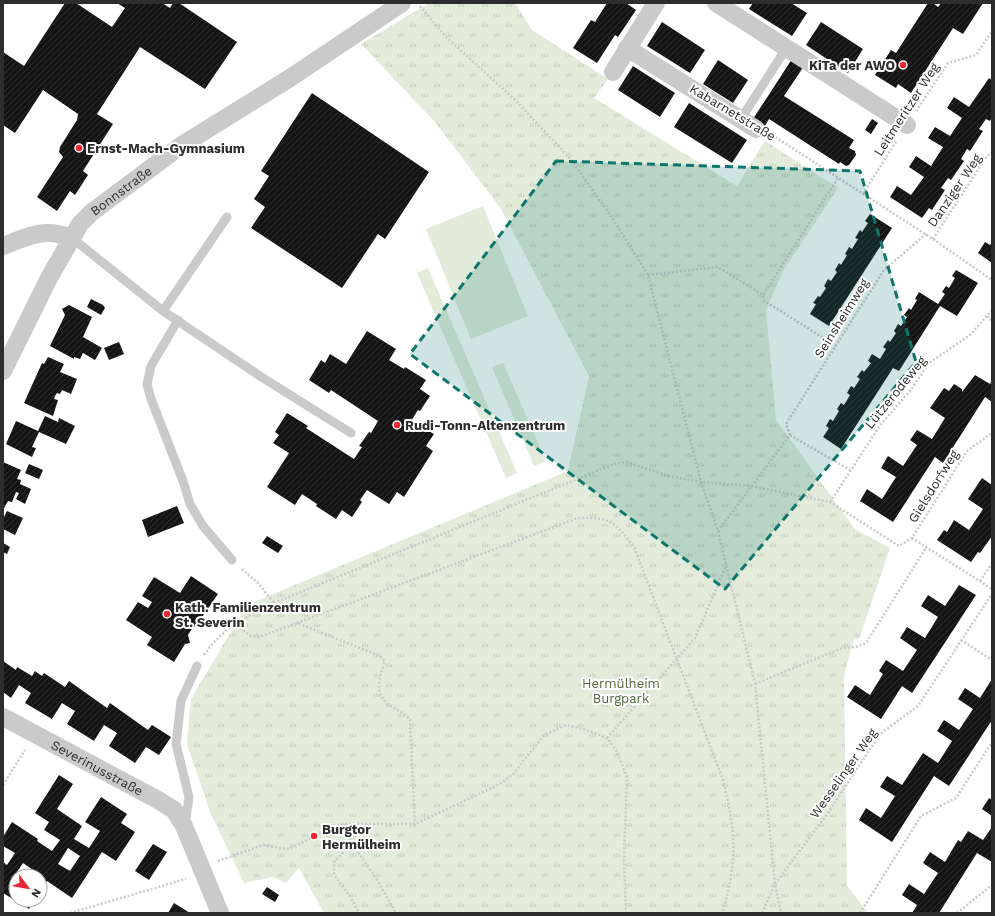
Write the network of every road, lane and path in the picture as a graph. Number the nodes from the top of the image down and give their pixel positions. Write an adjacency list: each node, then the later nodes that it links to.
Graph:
1 (417, 3): 20 (path)
2 (656, 3): 7 (street)
3 (716, 3): 6 (street)
4 (399, 4): 17 (street, Bonnstraße)
5 (992, 31): 10 (path, Leitmeritzer Weg)
6 (787, 47): 9 (lane); 10 (street)
7 (627, 48): 8 (street); 9 (street, Kabarnetstraße)
8 (613, 72)
9 (741, 119): 11 (street, Kabarnetstraße)
10 (907, 125): 14 (path, Leitmeritzer Weg)
11 (756, 129): 13 (path, Kabarnetstraße)
12 (992, 152): 18 (path, Danziger Weg)
13 (838, 178): 14 (path, Kabarnetstraße); 22 (path)
14 (863, 194): 16 (path, Kabarnetstraße)
15 (227, 217): 24 (lane)
16 (926, 234): 18 (path, Kabarnetstraße); 28 (path, Seinsheimweg)
17 (72, 238): 19 (street); 24 (lane); 29 (street, Bonnstraße)
18 (933, 239): 21 (path, Kabarnetstraße)
19 (3, 246)
20 (648, 275): 22 (path); 34 (path)
21 (992, 280)
22 (763, 295): 28 (path)
23 (992, 310): 25 (path, Lützerodeweg)
24 (163, 311): 26 (lane)
25 (988, 316): 27 (path); 33 (path, Lützerodeweg)
26 (178, 320): 30 (lane); 40 (lane)
27 (992, 321)
28 (836, 346): 32 (path, Seinsheimweg)
29 (3, 371)
30 (351, 432)
31 (992, 434): 38 (path, Gielsdorfweg)
32 (790, 435): 33 (path); 35 (path)
33 (850, 470): 36 (path, Lützerodeweg)
34 (701, 482): 35 (path); 37 (path); 46 (path)
35 (751, 486): 36 (path); 37 (path)
36 (830, 502): 38 (path)
37 (718, 531): 42 (path)
38 (912, 538): 39 (path)
39 (926, 548): 43 (path); 53 (path)
40 (232, 560): 46 (path)
41 (992, 563): 43 (path)
42 (727, 565): 50 (path); 53 (path)
43 (980, 581): 44 (path)
44 (992, 589)
45 (992, 594): 49 (path, Wesselinger Weg)
46 (274, 603): 48 (path)
47 (297, 623): 48 (path); 50 (path); 60 (path)
48 (233, 624): 52 (path)
49 (961, 640): 51 (path); 64 (path, Wesselinger Weg)
50 (678, 658): 56 (path); 71 (path)
51 (992, 660)
52 (197, 666): 61 (lane)
53 (754, 684): 64 (path)
54 (3, 717): 55 (street, Severinusstraße)
55 (35, 734): 58 (path); 61 (street, Severinusstraße)
56 (607, 738): 60 (path); 70 (path)
57 (992, 742): 74 (path)
58 (3, 785)
59 (344, 824): 60 (path); 62 (path); 63 (path)
60 (415, 824)
61 (184, 826): 63 (street, Severinusstraße)
62 (352, 844): 68 (path); 69 (path)
63 (201, 867): 66 (path); 67 (street, Severinusstraße)
64 (775, 884): 72 (path, Wesselinger Weg); 73 (path)
65 (992, 886): 75 (path)
66 (70, 913)
67 (220, 913)
68 (359, 913)
69 (396, 913)
70 (626, 913)
71 (722, 913)
72 (762, 913)
73 (781, 913)
74 (860, 913)
75 (957, 913)

